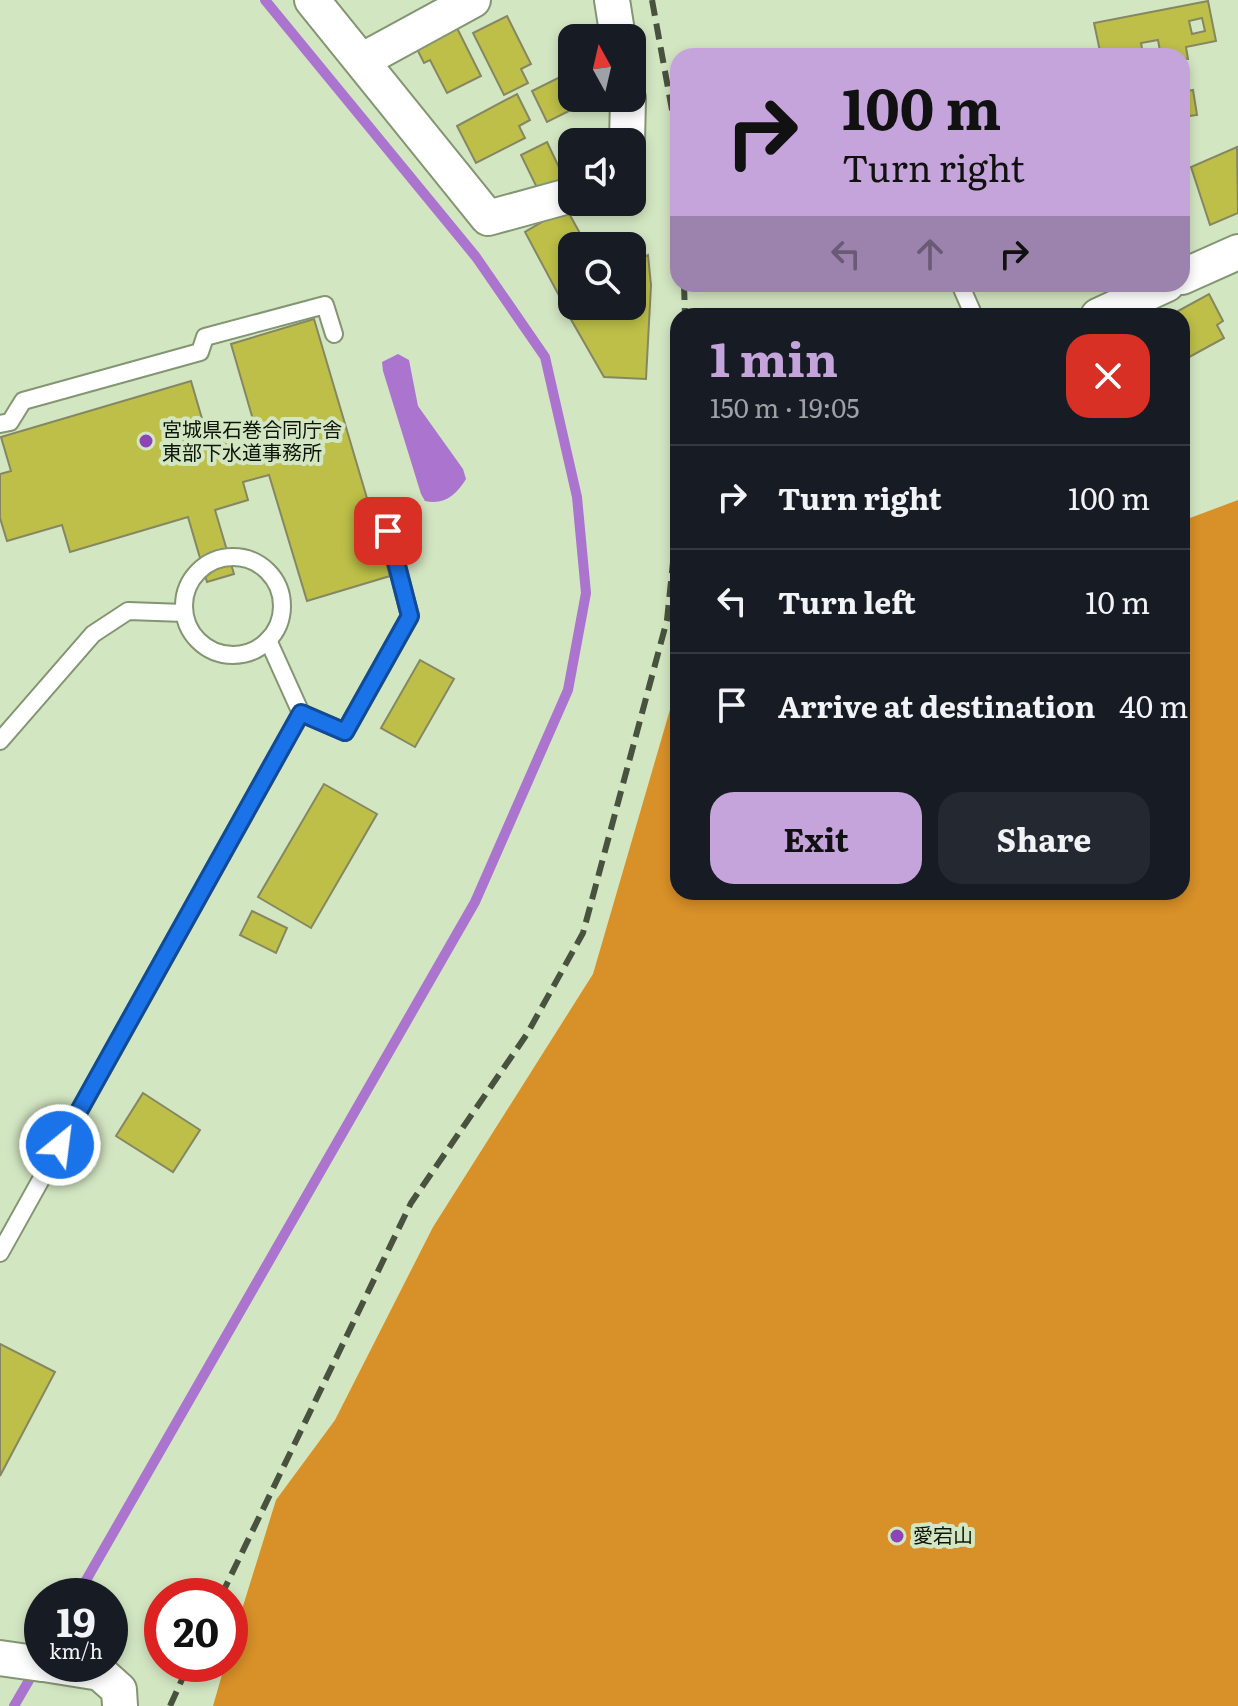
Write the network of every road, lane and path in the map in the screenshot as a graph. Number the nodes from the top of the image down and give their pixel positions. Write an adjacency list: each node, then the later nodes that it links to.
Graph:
1 (312, 0): 5 (street)
2 (473, 0): 5 (street)
3 (612, 0): 4 (street)
4 (616, 24)
5 (363, 60): 6 (street)
6 (558, 199)
7 (1238, 252): 8 (street)
8 (1190, 273)
9 (1150, 292): 10 (street)
10 (1115, 308)
11 (334, 334): 12 (lane)
12 (0, 424)
13 (388, 531): 16 (lane)
14 (184, 613): 15 (lane); 15 (lane); 17 (lane)
15 (268, 640): 16 (lane)
16 (301, 713): 18 (lane)
17 (0, 741)
18 (0, 1253)
19 (0, 1658): 20 (street)
20 (24, 1661)
21 (110, 1682): 22 (street)
22 (120, 1706)

